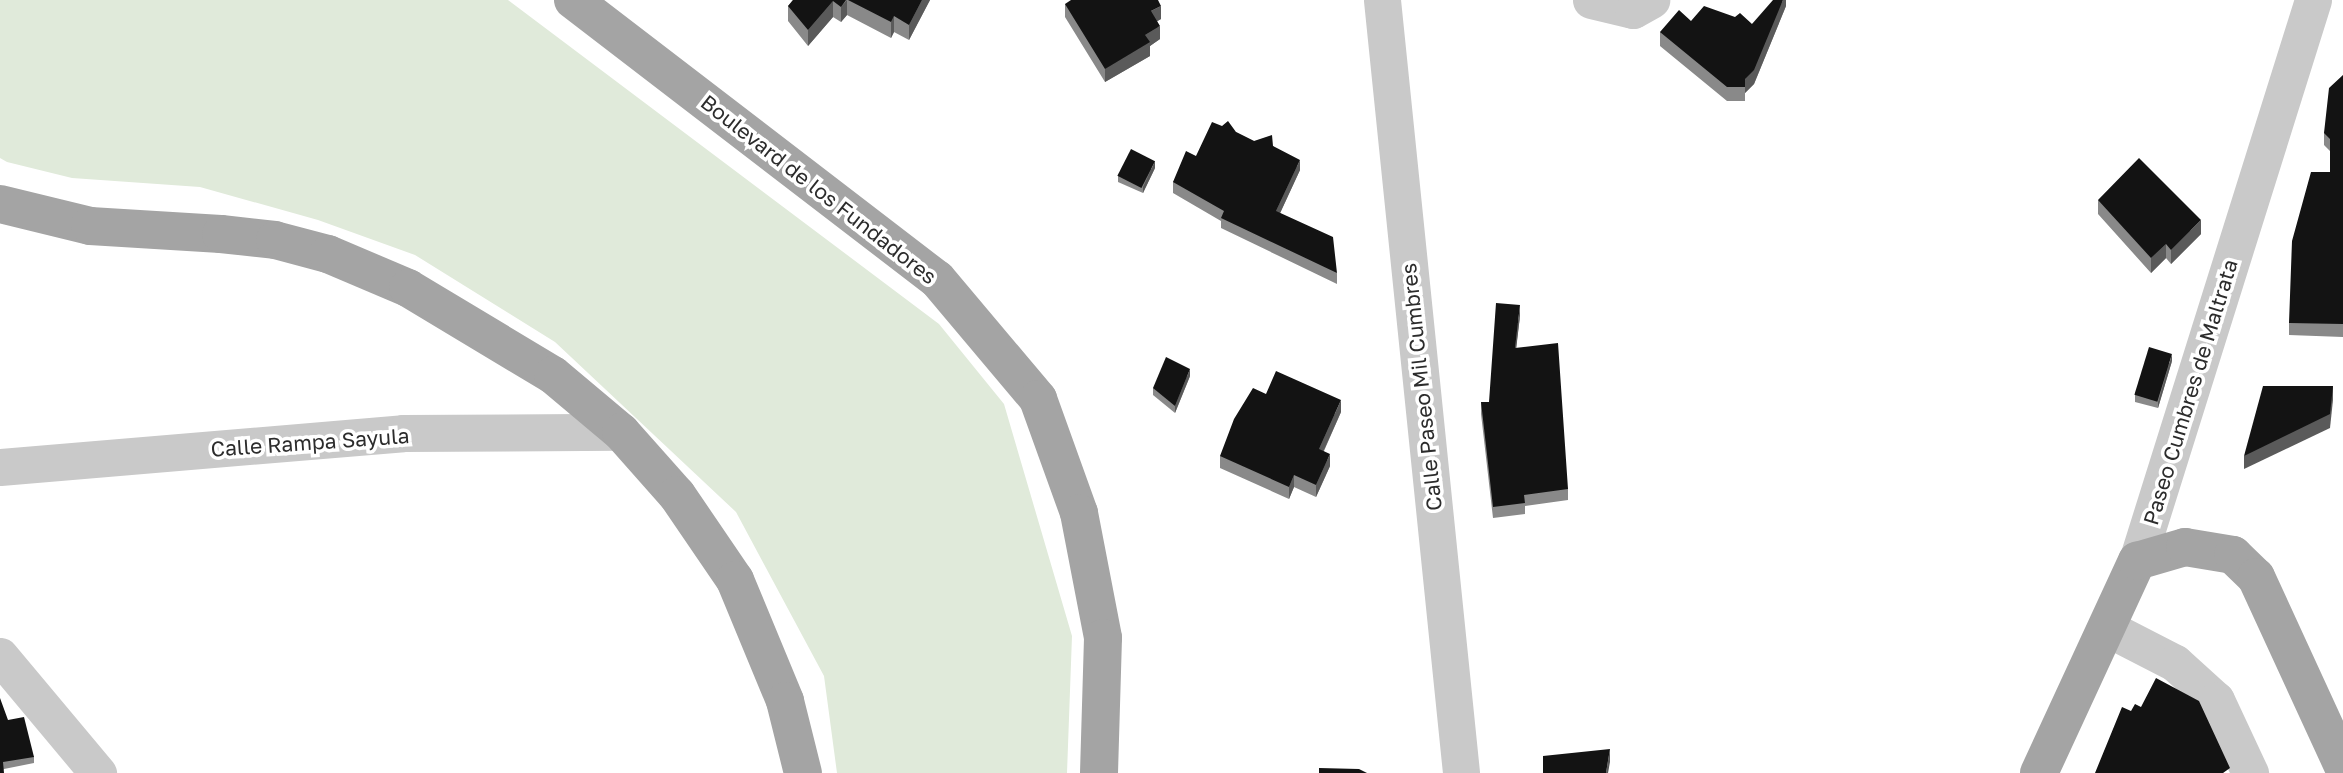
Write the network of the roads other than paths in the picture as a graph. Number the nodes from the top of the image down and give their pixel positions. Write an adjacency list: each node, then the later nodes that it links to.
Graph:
1 (573, 0): 15 (main road, Boulevard de los Fundadores)
2 (1382, 0): 16 (street, Calle Paseo Mil Cumbres)
3 (1591, 0): 4 (street)
4 (1651, 0)
5 (2313, 0): 9 (street, Paseo Cumbres de Maltrata)
6 (0, 204): 7 (main road)
7 (621, 432): 8 (street, Calle Rampa Sayula); 14 (main road)
8 (0, 467)
9 (2137, 561): 10 (main road, Paseo Cumbres de Maltrata); 12 (main road)
10 (2107, 628): 17 (main road, Paseo Cumbres de Maltrata); 18 (street)
11 (0, 656): 13 (street)
12 (2343, 766)
13 (98, 773)
14 (803, 773)
15 (1099, 773)
16 (1461, 773)
17 (2039, 773)
18 (2250, 773)

